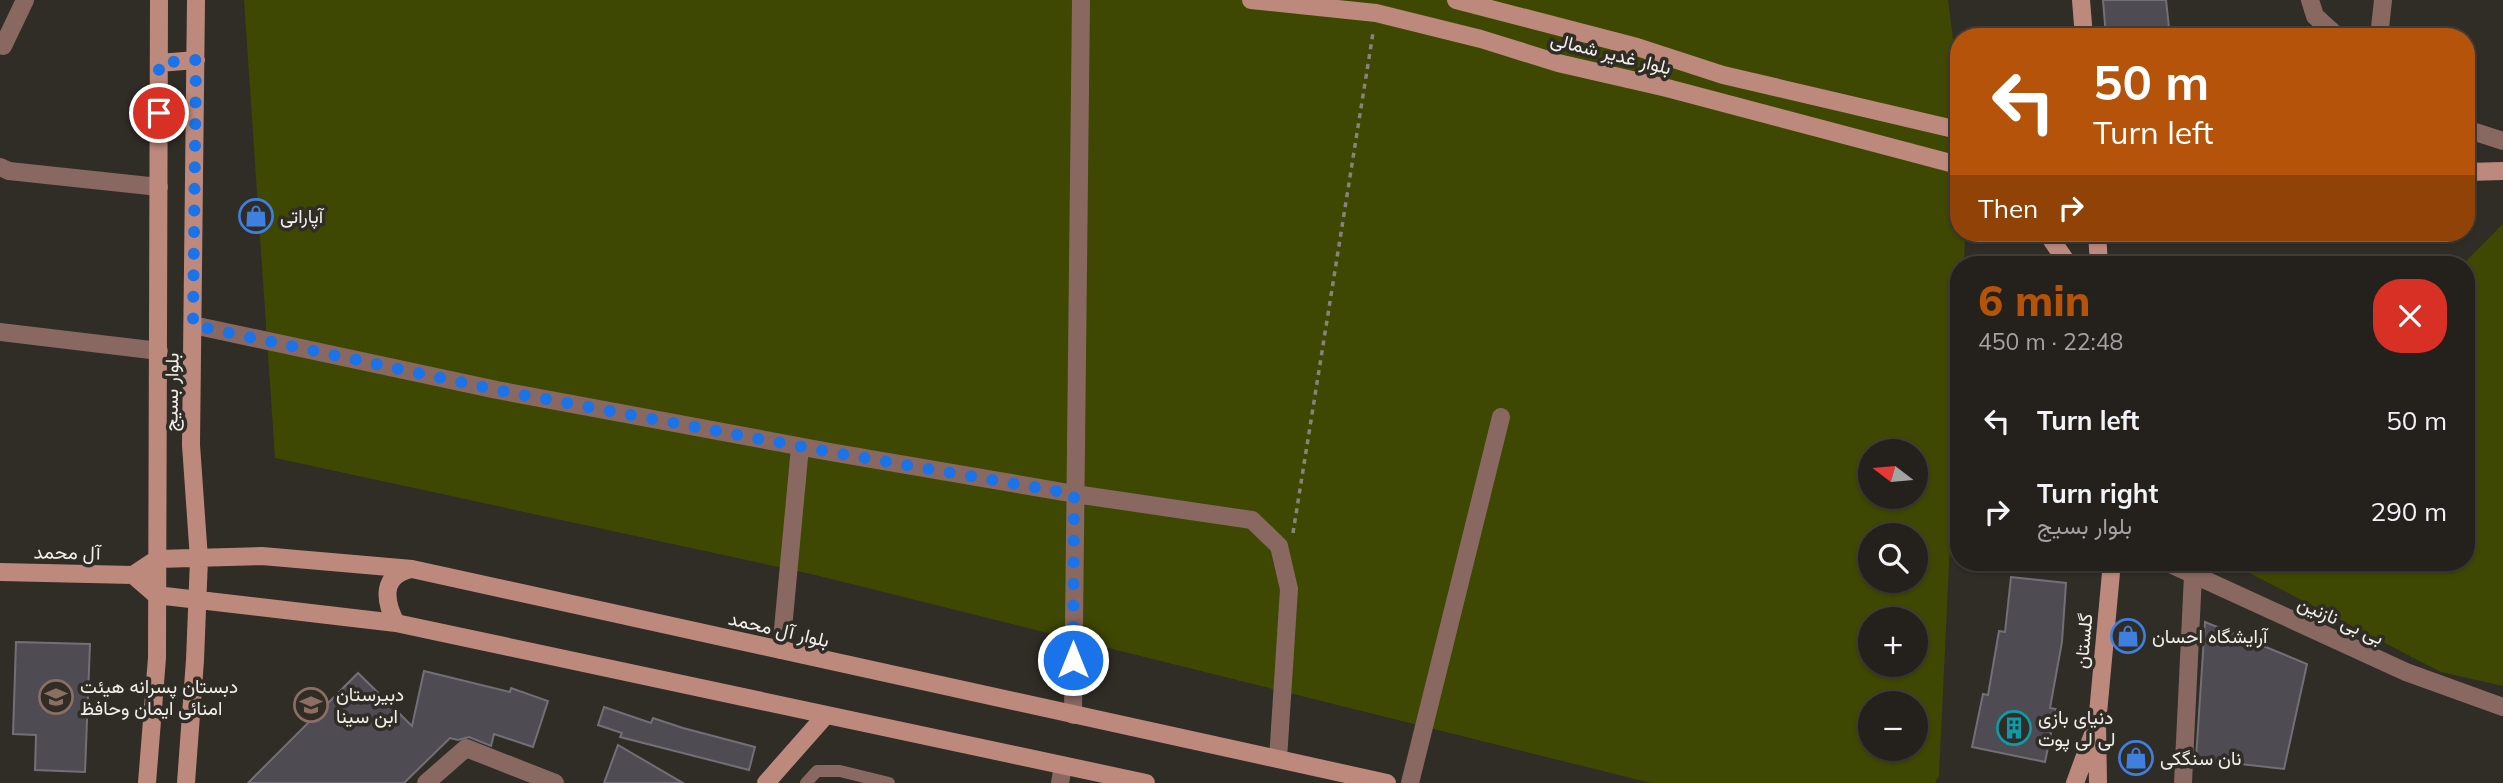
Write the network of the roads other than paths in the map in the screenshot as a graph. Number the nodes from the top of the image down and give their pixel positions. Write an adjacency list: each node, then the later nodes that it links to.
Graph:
1 (25, 0): 13 (street)
2 (159, 0): 15 (main road, بلوار بسیج)
3 (196, 0): 14 (main road, بلوار بسیج)
4 (1081, 0): 29 (street)
5 (1251, 0): 19 (main road, بلوار غدیر شمالی)
6 (1456, 0): 16 (main road, بلوار غدیر شمالی)
7 (2081, 0): 10 (main road)
8 (2310, 0): 11 (street)
9 (2383, 0): 12 (street)
10 (2083, 28)
11 (2328, 28)
12 (2380, 28)
13 (0, 45)
14 (196, 60): 15 (main road); 24 (main road, بلوار بسیج)
15 (159, 63): 23 (main road, بلوار بسیج)
16 (1950, 128)
17 (2475, 131): 18 (street)
18 (2503, 141)
19 (1950, 163)
20 (0, 167): 23 (street)
21 (2503, 171): 22 (main road)
22 (2475, 172)
23 (159, 187): 26 (main road, بلوار بسیج)
24 (193, 325): 28 (street); 31 (main road, بلوار بسیج)
25 (0, 332): 26 (street)
26 (159, 351): 30 (main road, بلوار بسیج)
27 (1501, 416): 58 (street)
28 (800, 447): 29 (street); 41 (street)
29 (1074, 494): 44 (street); 46 (street)
30 (157, 559): 31 (main road, بلوار آل محمد); 36 (main road); 38 (main road, بلوار بسیج)
31 (199, 559): 32 (main road, بلوار آل محمد); 39 (main road, بلوار بسیج)
32 (412, 569): 40 (main road); 41 (main road, بلوار آل محمد)
33 (2111, 571): 45 (main road, گلستان)
34 (2185, 571): 37 (street, بی بی نازنین)
35 (0, 572): 36 (main road, آل محمد)
36 (134, 575): 38 (main road)
37 (2193, 575): 42 (street, بی بی نازنین); 61 (street)
38 (156, 594): 39 (main road); 49 (main road, بلوار بسیج)
39 (198, 600): 40 (main road); 50 (main road, بلوار بسیج)
40 (396, 623): 43 (main road)
41 (781, 650): 44 (main road, بلوار آل محمد)
42 (2503, 707)
43 (826, 715): 47 (main road); 53 (main road)
44 (1073, 715): 46 (main road, بلوار آل محمد)
45 (2097, 724): 59 (main road, گلستان); 60 (main road, گلستان)
46 (1278, 759): 57 (main road, بلوار آل محمد)
47 (1061, 774): 56 (main road)
48 (839, 777): 54 (lane); 55 (lane)
49 (148, 783)
50 (186, 783)
51 (426, 783): 52 (street)
52 (555, 783)
53 (766, 783)
54 (806, 783)
55 (889, 783)
56 (1146, 783)
57 (1387, 783)
58 (1410, 783)
59 (2075, 783)
60 (2098, 783)
61 (2183, 783)

